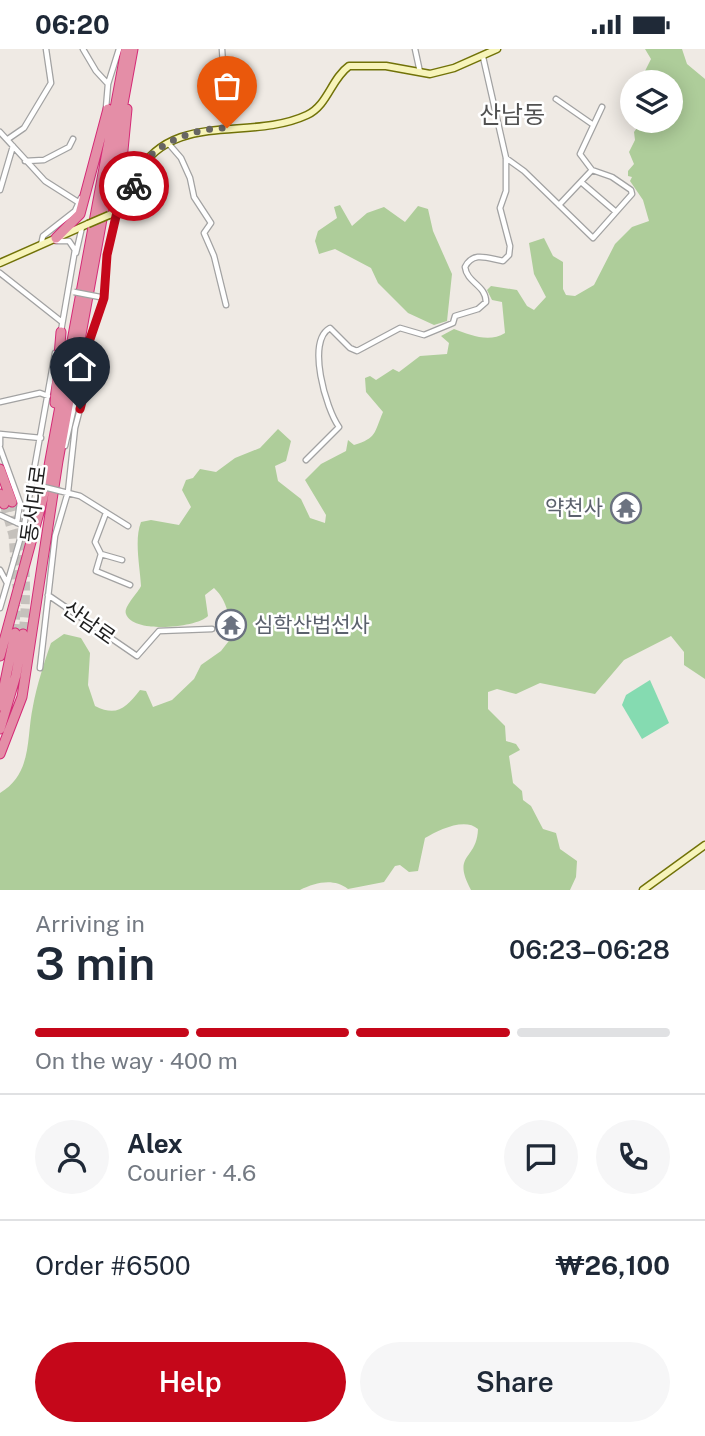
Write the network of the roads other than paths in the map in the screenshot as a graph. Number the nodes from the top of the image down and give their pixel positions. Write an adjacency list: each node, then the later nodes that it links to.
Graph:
1 (46, 49): 16 (street)
2 (83, 49): 10 (street)
3 (123, 49): 10 (street); 26 (highway); 51 (highway, 동서대로)
4 (135, 49): 24 (highway); 49 (highway, 동서대로)
5 (222, 49): 14 (street)
6 (415, 49): 9 (street)
7 (496, 49): 8 (street)
8 (483, 57): 9 (street); 20 (street)
9 (421, 73): 14 (street)
10 (108, 84): 28 (street)
11 (556, 99): 13 (street)
12 (602, 107): 13 (street)
13 (592, 124): 22 (street)
14 (227, 128): 18 (street)
15 (0, 132): 16 (street)
16 (8, 139): 19 (street)
17 (73, 139): 21 (street)
18 (168, 143): 23 (street); 39 (street)
19 (13, 146): 21 (street); 27 (street)
20 (506, 158): 29 (street); 47 (street)
21 (25, 161): 28 (street)
22 (592, 170): 25 (street); 30 (street)
23 (135, 177): 24 (street); 31 (street)
24 (119, 180): 31 (highway)
25 (581, 181): 29 (street); 30 (street)
26 (88, 189): 32 (highway); 33 (highway)
27 (0, 190)
28 (78, 202): 33 (street)
29 (559, 205): 30 (street)
30 (616, 212)
31 (113, 213): 32 (street, bridge); 38 (street, 산남로)
32 (85, 225): 33 (street); 34 (street)
33 (48, 242): 34 (street); 35 (street)
34 (75, 260): 37 (street)
35 (0, 262)
36 (0, 272): 40 (street)
37 (71, 291): 38 (street, bridge); 40 (street)
38 (102, 297): 41 (street, 산남로)
39 (226, 305)
40 (62, 327): 42 (street); 51 (highway)
41 (88, 345): 49 (street); 52 (street, 산남로)
42 (48, 396): 43 (street); 45 (street)
43 (0, 402)
44 (0, 434): 45 (street); 46 (street)
45 (41, 438): 50 (street)
46 (0, 446): 56 (street)
47 (306, 460)
48 (0, 469): 53 (highway)
49 (56, 477): 72 (highway, 동서대로)
50 (31, 484): 51 (street); 57 (street)
51 (43, 484): 52 (street, bridge); 68 (highway, 동서대로)
52 (68, 492): 54 (street); 65 (street, 산남로)
53 (5, 500)
54 (106, 513): 58 (street); 59 (street)
55 (0, 515): 56 (street)
56 (17, 523): 57 (street)
57 (24, 526): 62 (street)
58 (128, 526)
59 (101, 554): 60 (street); 63 (street)
60 (122, 560)
61 (0, 570): 62 (street)
62 (7, 583): 64 (street)
63 (130, 585)
64 (2, 591): 66 (street)
65 (48, 596): 67 (street, 산남로); 69 (street)
66 (0, 608)
67 (212, 629)
68 (0, 656)
69 (40, 668)
70 (0, 706): 71 (highway)
71 (0, 729)
72 (0, 754)
73 (705, 845): 74 (street)
74 (643, 890)

